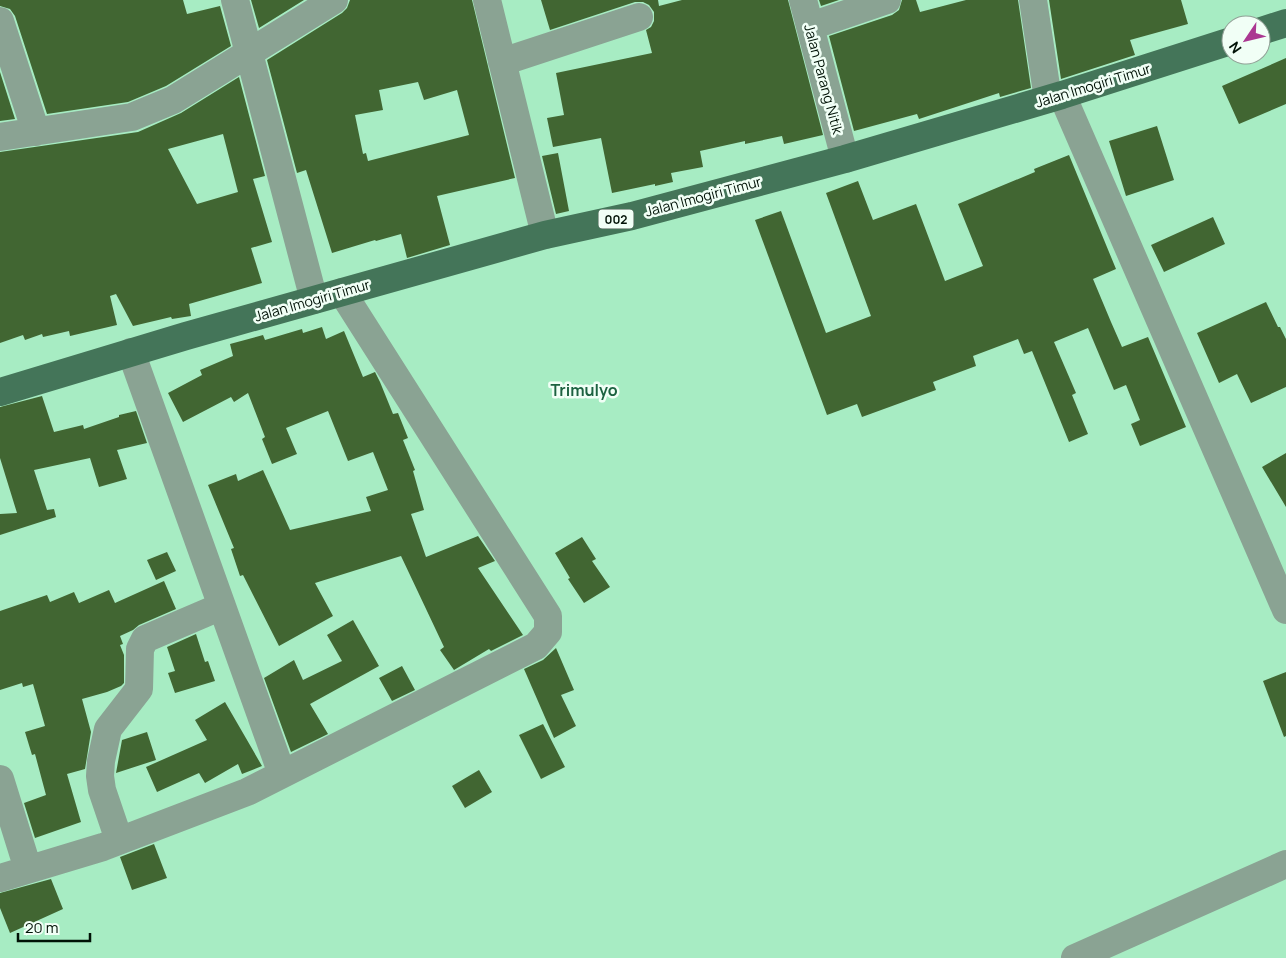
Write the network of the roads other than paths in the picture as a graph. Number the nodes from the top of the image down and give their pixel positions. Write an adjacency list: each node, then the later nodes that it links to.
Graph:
1 (235, 0): 13 (street)
2 (334, 0): 13 (street)
3 (487, 0): 14 (street)
4 (803, 0): 10 (street, Jalan Parang Nitik)
5 (887, 0): 10 (street)
6 (1033, 0): 15 (street)
7 (639, 17): 14 (street)
8 (0, 21): 16 (street)
9 (1286, 23): 11 (main road)
10 (811, 26): 18 (street, Jalan Parang Nitik)
11 (1271, 28)
12 (1221, 44): 15 (main road, Jalan Imogiri Timur / 002)
13 (249, 53): 16 (street); 21 (street)
14 (502, 62): 19 (street)
15 (1055, 97): 18 (main road, Jalan Imogiri Timur / 002); 25 (street)
16 (36, 132): 17 (street)
17 (0, 137)
18 (845, 159): 19 (main road, Jalan Imogiri Timur / 002)
19 (545, 235): 20 (main road, Jalan Imogiri Timur / 002)
20 (342, 292): 21 (main road, Jalan Imogiri Timur / 002); 26 (street)
21 (314, 300): 22 (main road, Jalan Imogiri Timur / 002)
22 (132, 352): 23 (main road, Jalan Imogiri Timur / 002); 24 (street)
23 (0, 392)
24 (222, 606): 26 (street); 28 (street)
25 (1286, 610)
26 (282, 774): 28 (street)
27 (0, 779): 30 (street)
28 (119, 840): 30 (street)
29 (1286, 864): 32 (street)
30 (28, 869): 31 (street)
31 (0, 878)
32 (1075, 958)

